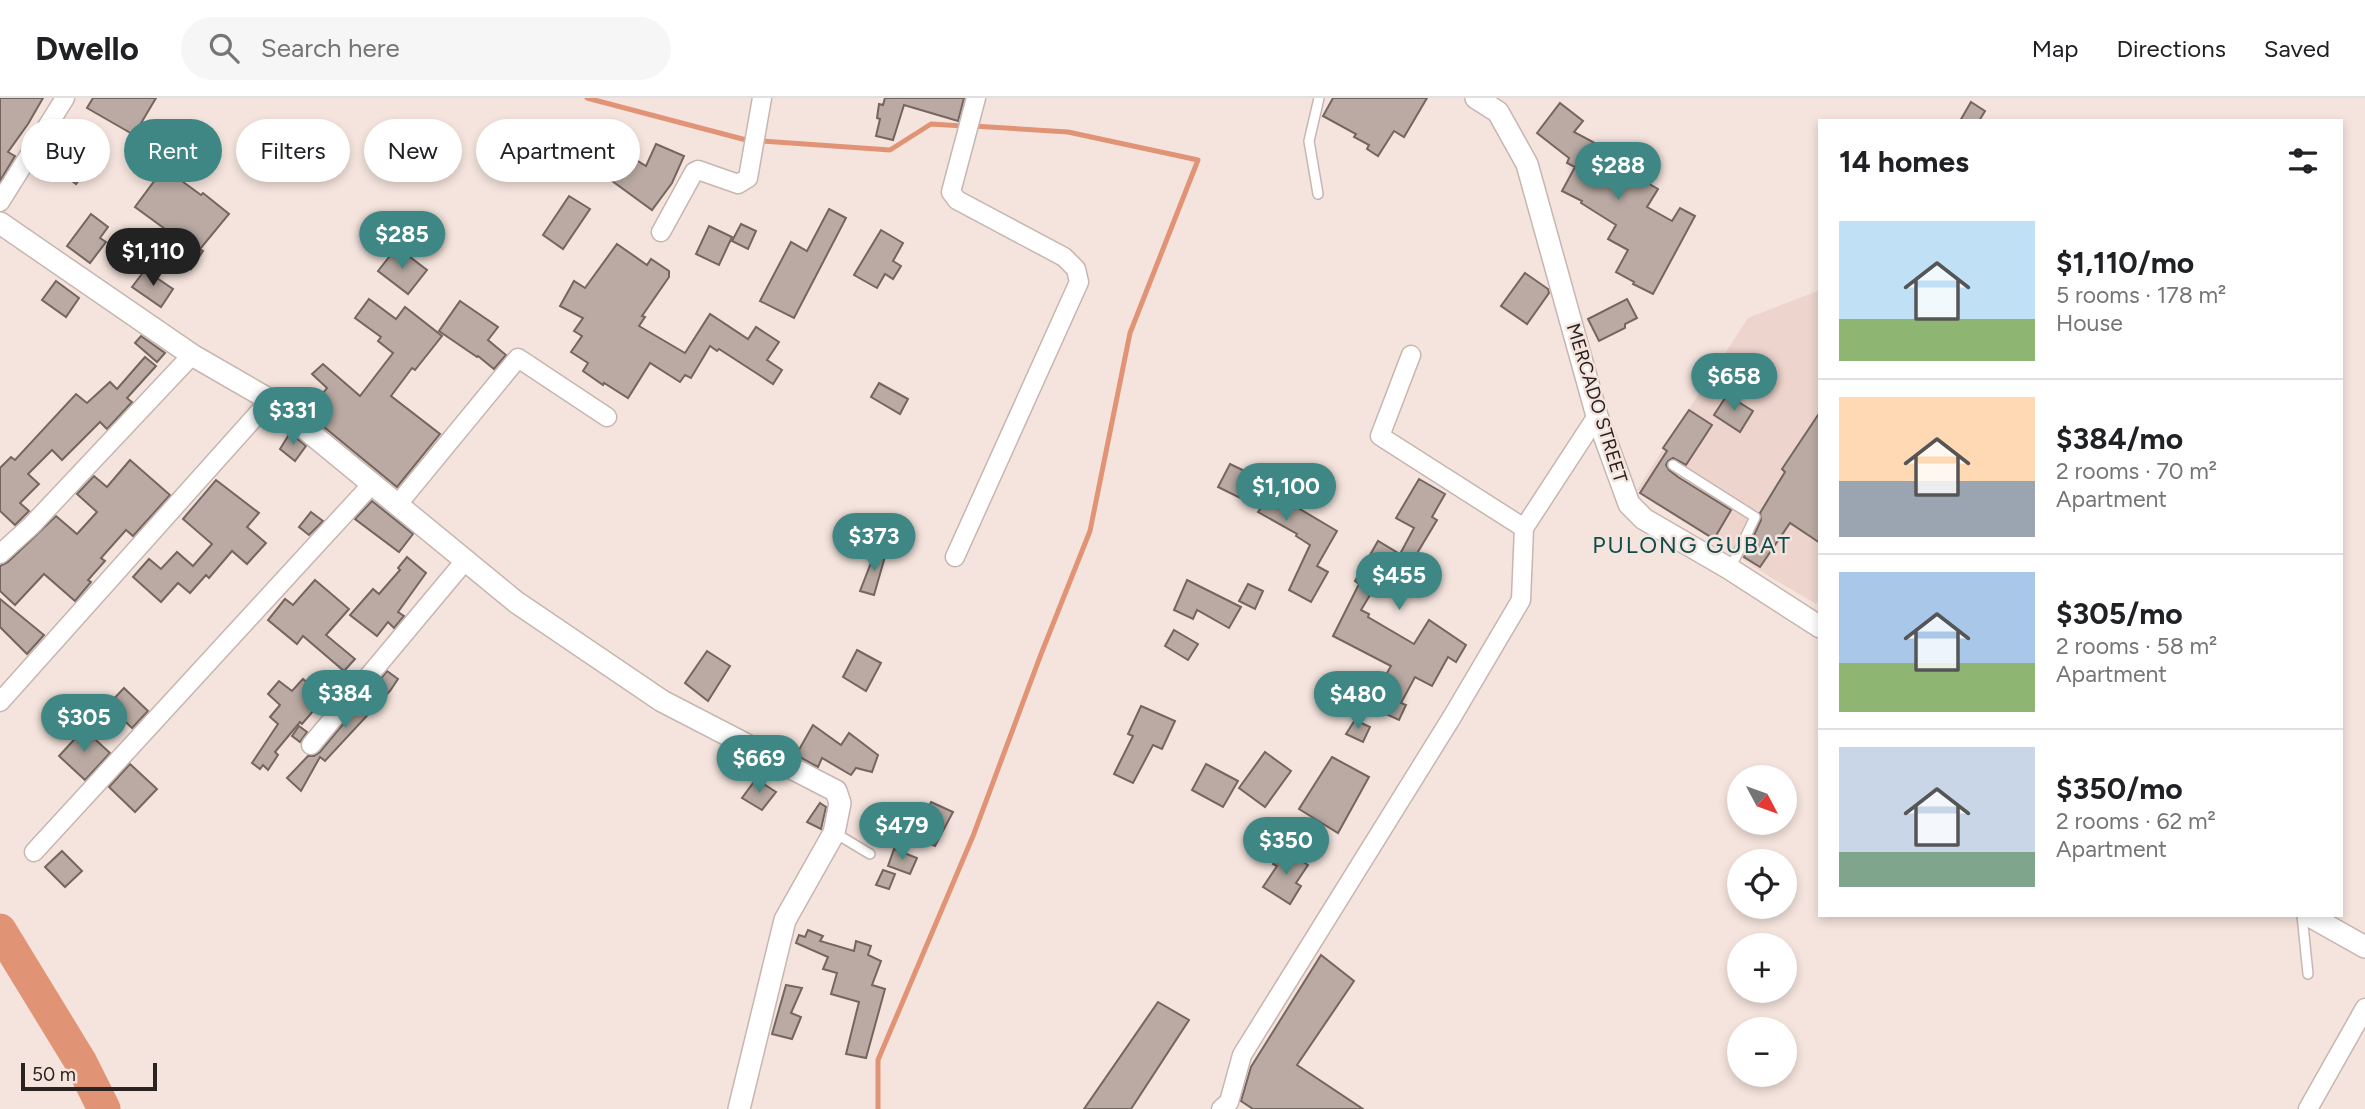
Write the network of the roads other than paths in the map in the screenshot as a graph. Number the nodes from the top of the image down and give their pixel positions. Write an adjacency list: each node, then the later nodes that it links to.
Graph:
1 (65, 98): 7 (street)
2 (762, 98): 9 (street)
3 (976, 98): 20 (street)
4 (1319, 98): 6 (lane)
5 (1476, 98): 13 (street, MERCADO STREET)
6 (1318, 194)
7 (0, 202)
8 (0, 223): 10 (street)
9 (661, 232)
10 (192, 355): 12 (street); 19 (street)
11 (1411, 355): 18 (street)
12 (270, 400): 16 (street); 24 (street)
13 (1597, 416): 18 (street); 22 (street, MERCADO STREET)
14 (607, 417): 17 (street)
15 (1673, 465): 22 (lane)
16 (372, 484): 17 (street); 27 (street)
17 (398, 505): 21 (street)
18 (1524, 528): 34 (street)
19 (0, 554)
20 (955, 557)
21 (464, 562): 25 (street); 26 (street)
22 (1730, 569): 23 (street, MERCADO STREET)
23 (1818, 626)
24 (0, 702)
25 (311, 745)
26 (834, 833): 28 (lane); 35 (street)
27 (34, 852)
28 (870, 854)
29 (2302, 917): 32 (lane)
30 (2312, 917): 31 (street)
31 (2365, 947)
32 (2308, 974)
33 (2365, 1008): 36 (street)
34 (1228, 1107)
35 (739, 1109)
36 (2308, 1109)

